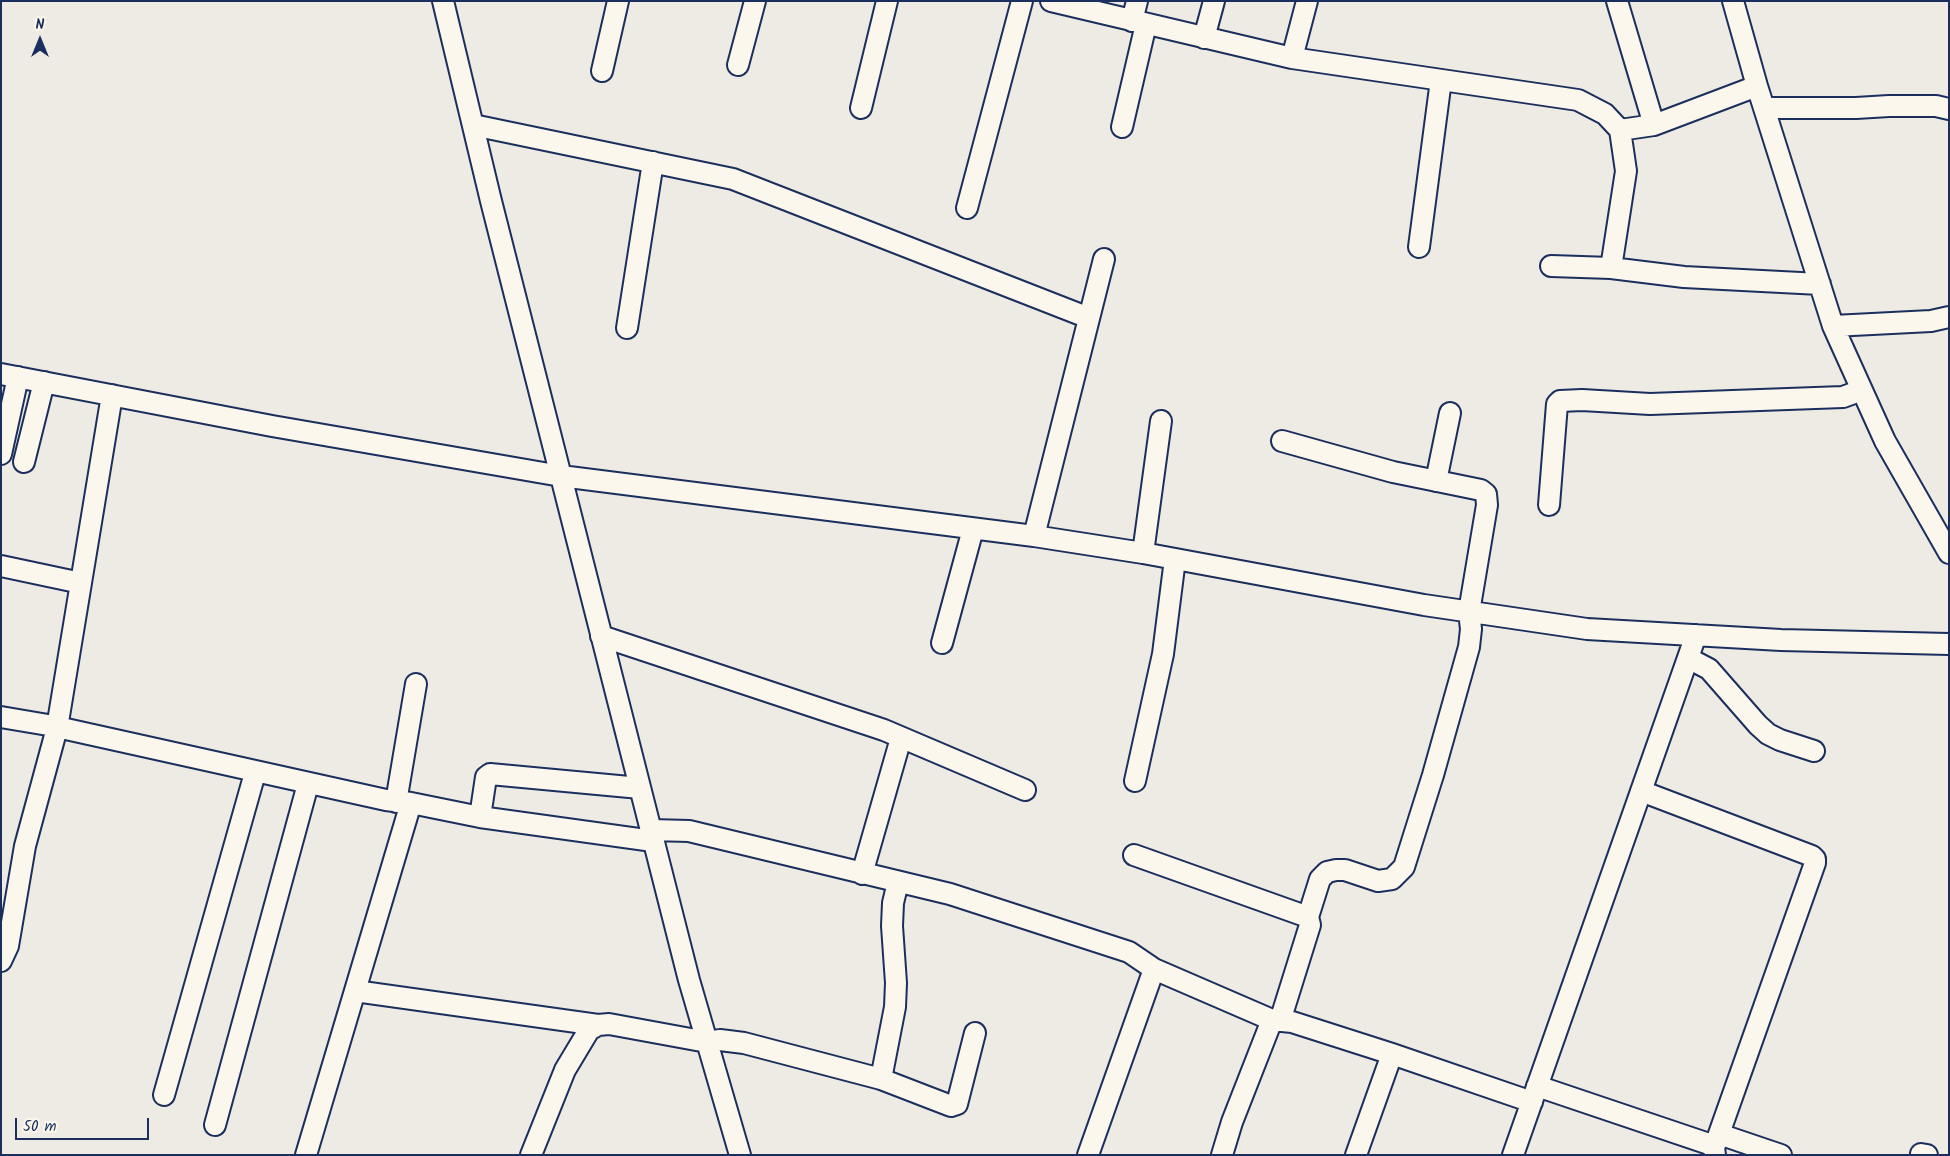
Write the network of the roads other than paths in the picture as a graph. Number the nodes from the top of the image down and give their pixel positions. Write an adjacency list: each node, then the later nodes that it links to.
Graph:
1 (443, 1): 22 (street)
2 (618, 1): 16 (street)
3 (755, 1): 15 (street)
4 (887, 1): 19 (street)
5 (1022, 1): 27 (street)
6 (1137, 1): 12 (street)
7 (1214, 1): 13 (street)
8 (1307, 1): 14 (street)
9 (1617, 1): 23 (street)
10 (1733, 1): 18 (street)
11 (1061, 2): 12 (street)
12 (1139, 22): 13 (street); 24 (street)
13 (1204, 38): 14 (street)
14 (1292, 58): 17 (street)
15 (738, 65)
16 (602, 71)
17 (1441, 80): 25 (street); 28 (street)
18 (1757, 86): 20 (street); 23 (street)
19 (861, 108)
20 (1764, 108): 21 (street); 32 (street)
21 (1949, 109)
22 (473, 125): 26 (street); 46 (street)
23 (1654, 125): 25 (street)
24 (1122, 127)
25 (1620, 130): 31 (street)
26 (653, 162): 34 (street); 36 (street)
27 (967, 208)
28 (1419, 247)
29 (1104, 259): 34 (street)
30 (1551, 266): 31 (street)
31 (1611, 268): 32 (street)
32 (1820, 284): 35 (street)
33 (1949, 317): 35 (street)
34 (1089, 318): 50 (street)
35 (1833, 326): 39 (street)
36 (627, 328)
37 (10, 376): 38 (street); 44 (street)
38 (44, 382): 40 (street); 45 (street)
39 (1862, 390): 48 (street); 52 (street)
40 (112, 395): 46 (street); 55 (street)
41 (1450, 413): 47 (street)
42 (1161, 421): 51 (street)
43 (1282, 441): 47 (street)
44 (1, 454)
45 (24, 462)
46 (561, 476): 49 (street); 58 (street)
47 (1436, 481): 56 (street)
48 (1549, 505)
49 (974, 529): 50 (street); 59 (street)
50 (1034, 536): 51 (street)
51 (1143, 553): 53 (street)
52 (1949, 554)
53 (1175, 559): 56 (street); 68 (street)
54 (1, 566): 55 (street)
55 (81, 582): 64 (street)
56 (1469, 612): 57 (street); 79 (street)
57 (1696, 635): 60 (street); 61 (street)
58 (601, 636): 65 (street); 70 (street)
59 (942, 643)
60 (1949, 644)
61 (1688, 658): 66 (street); 72 (street)
62 (416, 684): 73 (street)
63 (1, 717): 64 (street)
64 (57, 728): 67 (street); 80 (street)
65 (901, 738): 71 (street); 77 (street)
66 (1814, 751)
67 (255, 773): 69 (street); 91 (street)
68 (1135, 781)
69 (308, 784): 73 (street); 92 (street)
70 (640, 788): 74 (street); 75 (street)
71 (1026, 790)
72 (1642, 791): 90 (street); 93 (street)
73 (404, 802): 74 (street); 83 (street)
74 (480, 817): 75 (street)
75 (652, 835): 77 (street); 87 (street)
76 (1134, 855): 79 (street)
77 (862, 874): 78 (street)
78 (898, 882): 82 (street); 89 (street)
79 (1308, 917): 84 (street)
80 (5, 931): 81 (street)
81 (1, 961)
82 (1154, 969): 84 (street); 97 (street)
83 (355, 991): 85 (street); 94 (street)
84 (1276, 1021): 88 (street); 98 (street)
85 (598, 1025): 87 (street); 95 (street)
86 (975, 1033): 89 (street)
87 (707, 1042): 89 (street); 96 (street)
88 (1392, 1054): 90 (street); 99 (street)
89 (881, 1078)
90 (1535, 1094): 93 (street); 100 (street)
91 (164, 1095)
92 (215, 1126)
93 (1716, 1146): 101 (street)
94 (306, 1155)
95 (530, 1155)
96 (740, 1155)
97 (1088, 1155)
98 (1222, 1155)
99 (1356, 1155)
100 (1513, 1155)
101 (1781, 1155)

